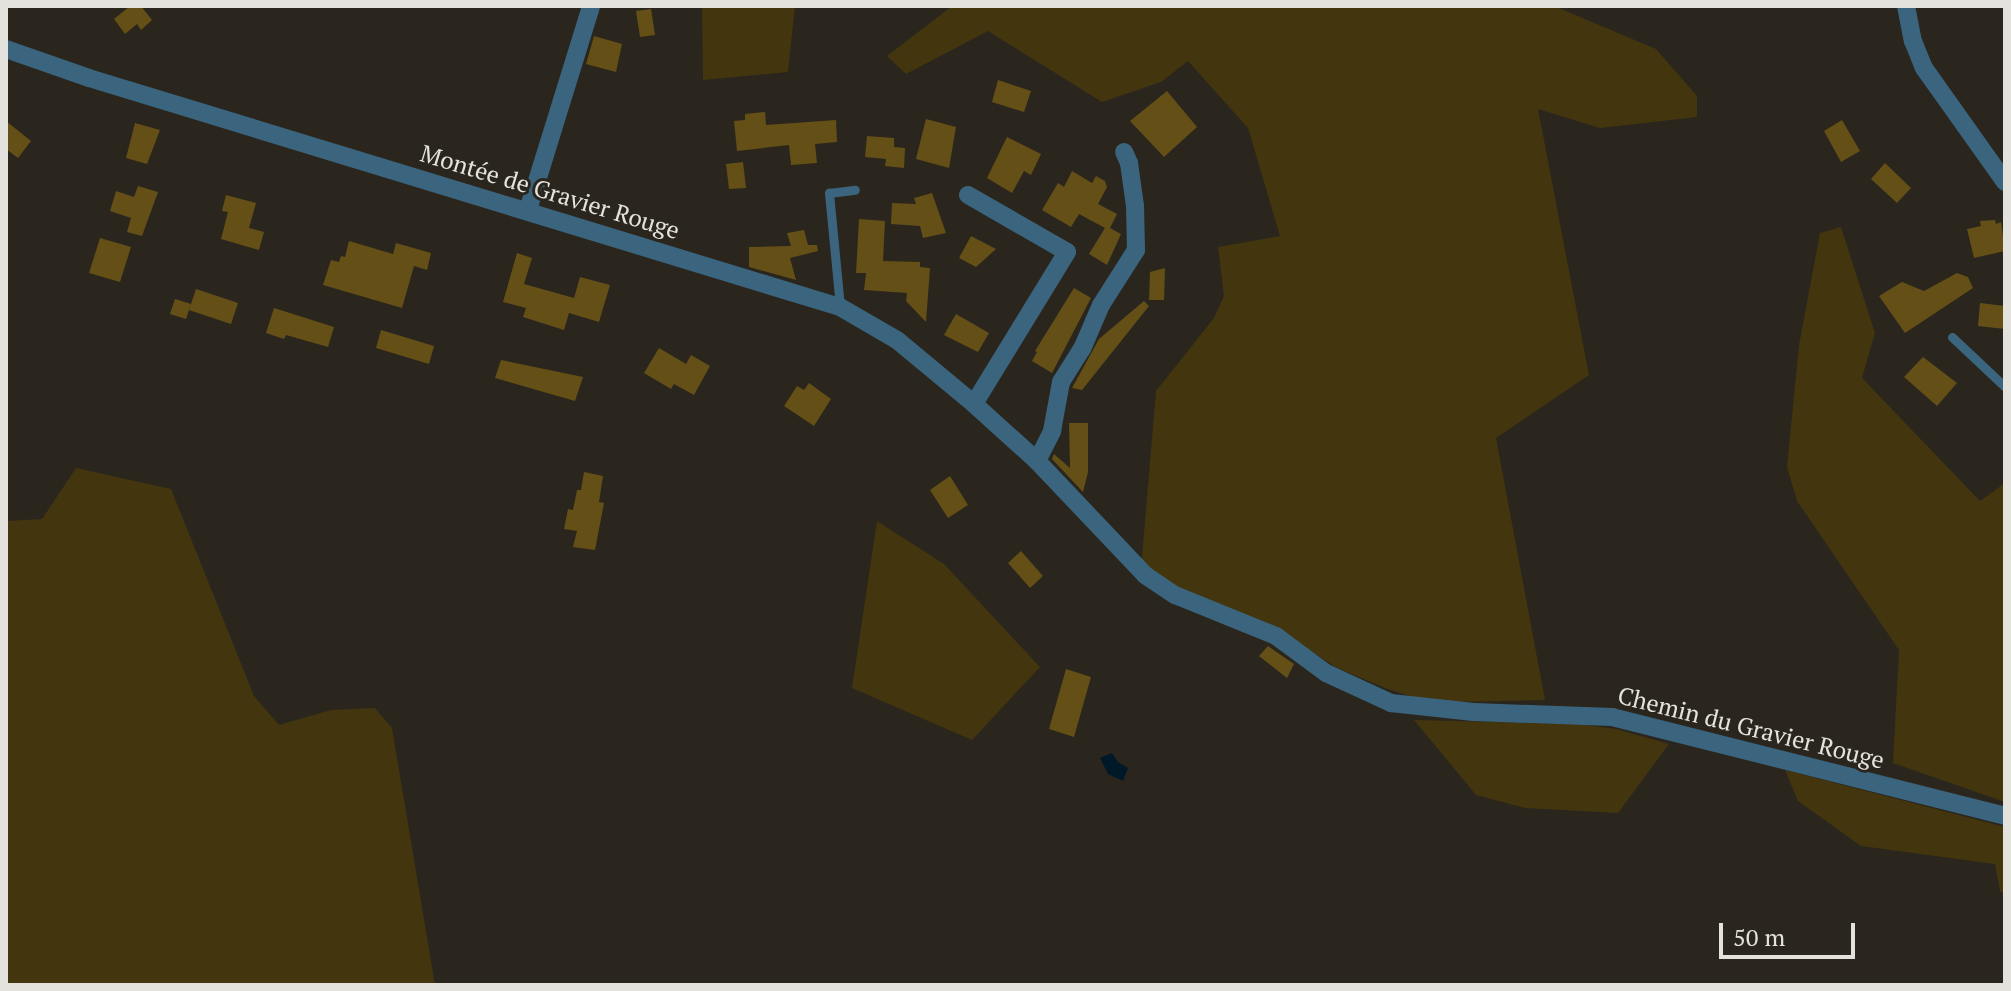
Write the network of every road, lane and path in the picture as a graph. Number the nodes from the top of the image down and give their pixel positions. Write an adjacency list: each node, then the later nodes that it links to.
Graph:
1 (591, 6): 8 (street)
2 (1906, 6): 5 (street)
3 (6, 49): 8 (street, Montée de Gravier Rouge)
4 (1124, 152): 13 (street)
5 (2005, 182)
6 (855, 190): 9 (lane)
7 (968, 195): 12 (street)
8 (528, 210): 9 (street, Montée de Gravier Rouge)
9 (840, 307): 12 (street, Montée de Gravier Rouge)
10 (1952, 337): 11 (lane)
11 (2005, 387)
12 (974, 404): 13 (street, Montée de Gravier Rouge)
13 (1037, 461): 14 (street, Chemin du Gravier Rouge)
14 (2005, 816)

